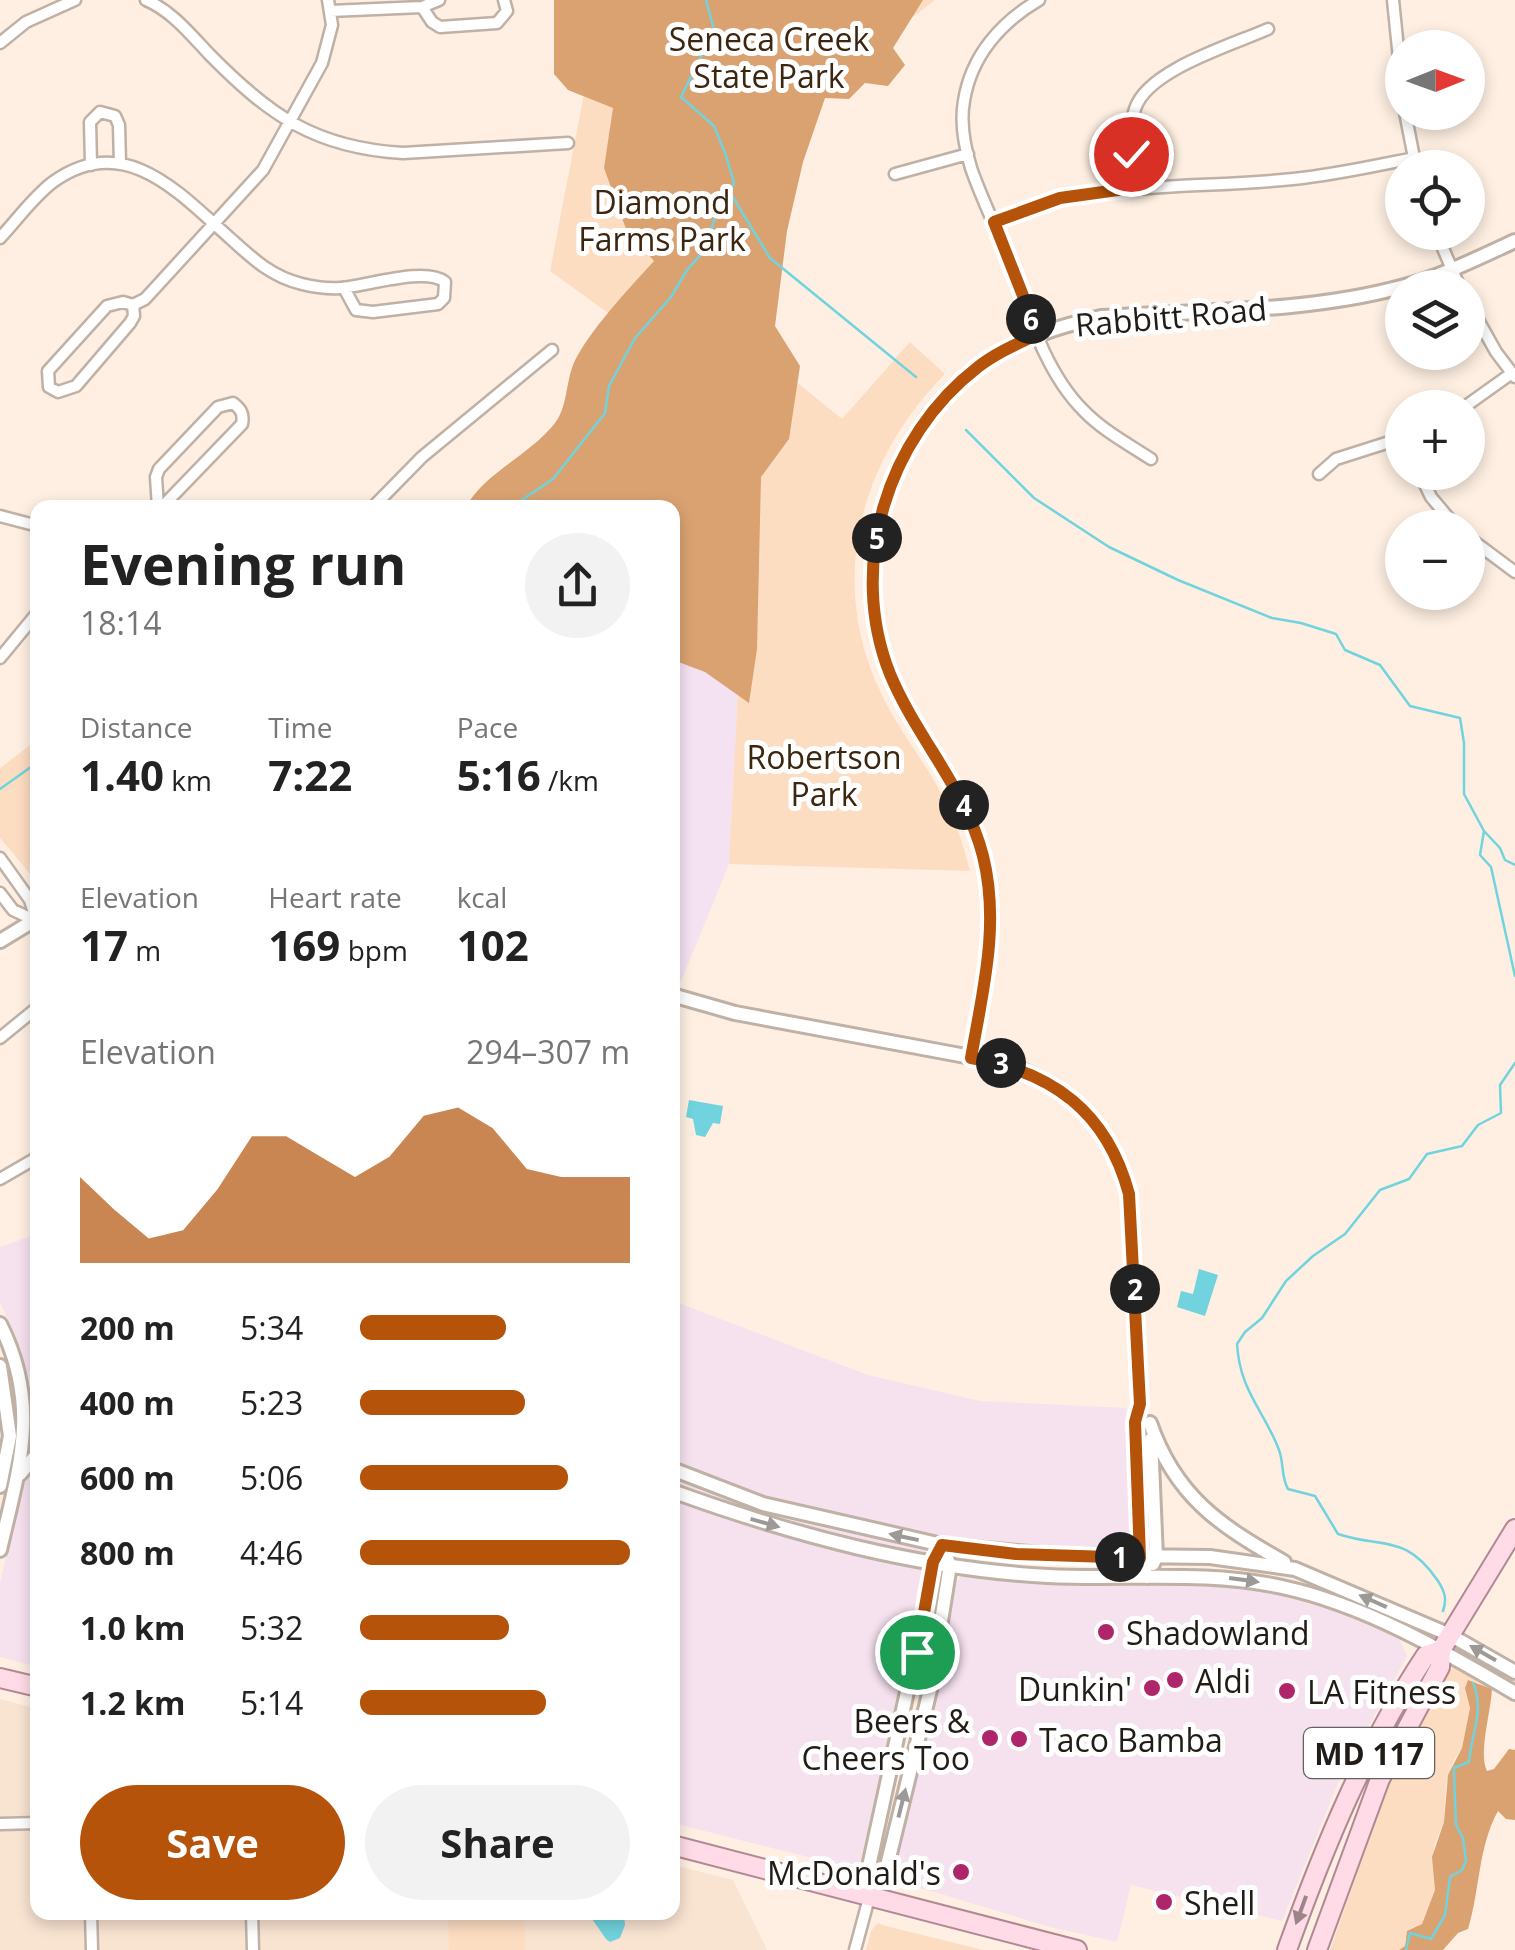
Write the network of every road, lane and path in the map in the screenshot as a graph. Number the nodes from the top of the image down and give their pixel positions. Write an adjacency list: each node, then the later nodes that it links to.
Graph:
1 (146, 0): 12 (street)
2 (439, 0): 8 (street)
3 (504, 0): 8 (street)
4 (1038, 0): 14 (street)
5 (1393, 0): 10 (street)
6 (70, 1): 11 (street)
7 (329, 6): 8 (street); 12 (street)
8 (422, 7)
9 (1268, 29): 19 (street)
10 (1396, 30)
11 (0, 43)
12 (290, 123): 13 (street); 21 (street)
13 (568, 143)
14 (968, 154): 18 (street); 20 (street)
15 (92, 164): 16 (street); 16 (street); 22 (street)
16 (120, 164): 21 (street)
17 (1385, 167): 19 (street)
18 (895, 174)
19 (1132, 188): 20 (street)
20 (994, 222): 30 (street)
21 (215, 225): 26 (street); 28 (street)
22 (0, 238)
23 (1515, 240): 25 (street, Rabbitt Road)
24 (1444, 250): 25 (street)
25 (1452, 270)
26 (344, 288): 26 (street)
27 (1385, 291): 30 (street, Rabbitt Road)
28 (132, 306): 28 (street)
29 (1485, 329): 32 (street)
30 (1038, 334): 35 (street); 57 (street, Rabbitt Road)
31 (552, 350): 40 (street)
32 (1514, 375): 33 (street)
33 (1485, 394)
34 (1385, 444): 36 (street)
35 (1151, 459)
36 (1319, 474)
37 (1427, 490): 41 (street)
38 (158, 500): 39 (street)
39 (167, 500)
40 (380, 500)
41 (1441, 510)
42 (0, 516): 43 (street)
43 (30, 524)
44 (1485, 550): 45 (street)
45 (1515, 572)
46 (30, 623): 47 (street)
47 (0, 658)
48 (0, 858): 50 (street)
49 (0, 893): 51 (street)
50 (30, 900)
51 (30, 919)
52 (30, 925): 53 (street)
53 (0, 942)
54 (680, 997): 57 (street)
55 (30, 1014): 56 (street)
56 (0, 1038)
57 (971, 1058): 62 (street)
58 (30, 1162): 59 (street)
59 (0, 1179)
60 (0, 1324): 63 (street)
61 (0, 1366): 64 (street)
62 (1140, 1404): 65 (street); 78 (street)
63 (30, 1406): 64 (street)
64 (8, 1407): 67 (street)
65 (1150, 1422): 77 (street); 81 (street)
66 (30, 1425): 67 (street)
67 (9, 1426): 72 (street)
68 (30, 1429): 71 (street)
69 (30, 1462): 71 (street)
70 (680, 1473): 75 (street, one-way to 70)
71 (18, 1476): 76 (street)
72 (0, 1486)
73 (680, 1495): 79 (street, one-way to 79)
74 (1515, 1529): 83 (main road, MD 117)
75 (942, 1545): 78 (street); 79 (street); 80 (street)
76 (0, 1550)
77 (1156, 1557): 78 (street); 81 (street); 82 (street)
78 (1140, 1558): 82 (street)
79 (933, 1562): 80 (street); 93 (street)
80 (950, 1565): 82 (street); 93 (street, one-way to 80)
81 (1295, 1569): 83 (street, one-way to 81)
82 (1146, 1576): 83 (street, one-way to 83)
83 (1446, 1643): 84 (street, one-way to 83); 87 (street); 88 (main road, MD 117); 92 (main road, MD 117)
84 (1515, 1672)
85 (0, 1678): 86 (main road)
86 (30, 1685)
87 (1515, 1693)
88 (1348, 1794): 92 (main road); 100 (main road, MD 117, one-way to 100)
89 (30, 1823): 90 (street)
90 (0, 1824)
91 (680, 1847): 93 (main road)
92 (1341, 1877): 101 (main road, MD 117)
93 (870, 1894): 98 (street); 99 (main road)
94 (92, 1920): 96 (street)
95 (252, 1920): 97 (street)
96 (92, 1950)
97 (253, 1950)
98 (855, 1950)
99 (1077, 1950)
100 (1287, 1950)
101 (1319, 1950)

